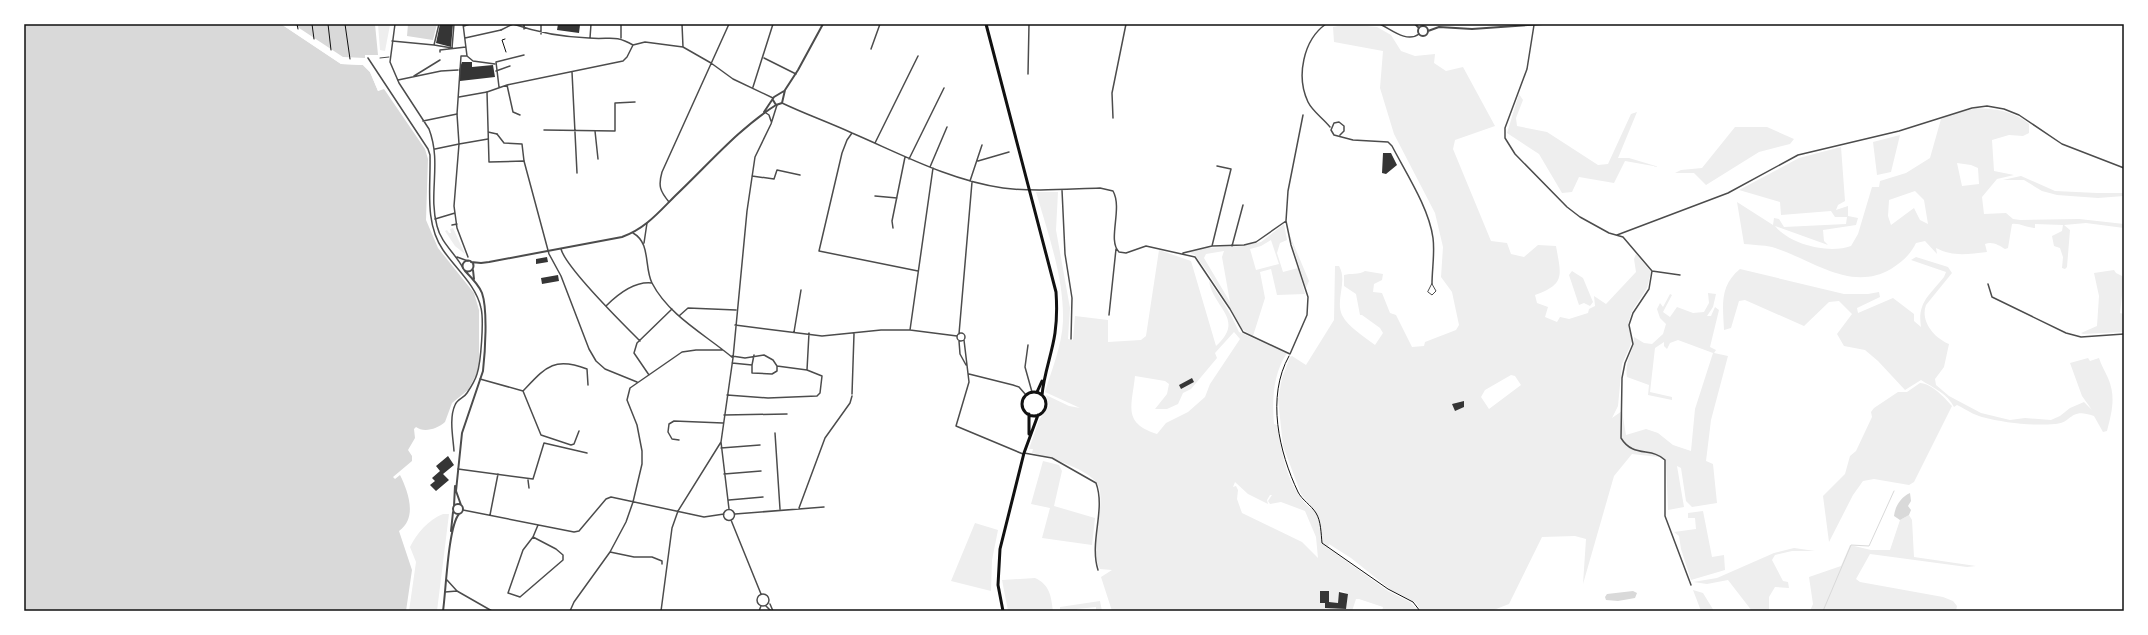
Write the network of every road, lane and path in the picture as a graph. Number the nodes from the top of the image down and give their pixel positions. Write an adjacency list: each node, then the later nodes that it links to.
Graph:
1 (297, 24): 29 (path)
2 (312, 24): 37 (path)
3 (328, 24): 46 (path)
4 (345, 24): 56 (path)
5 (395, 24): 39 (street)
6 (439, 24): 40 (street)
7 (454, 24): 44 (street)
8 (470, 24): 25 (street)
9 (524, 24): 30 (street)
10 (541, 24): 32 (street)
11 (590, 24): 35 (street)
12 (621, 24): 36 (street)
13 (682, 24): 43 (street)
14 (729, 24): 58 (street)
15 (773, 24): 53 (street)
16 (823, 24): 64 (street)
17 (880, 24): 45 (street)
18 (986, 24): 182 (main road)
19 (1029, 24): 65 (street)
20 (1126, 24): 84 (street)
21 (1326, 24): 86 (street)
22 (1380, 24): 33 (street)
23 (1415, 24): 28 (street)
24 (1543, 24): 27 (street)
25 (464, 25): 34 (street)
26 (509, 25): 30 (street); 34 (street)
27 (1534, 25): 31 (street); 131 (street)
28 (1419, 28): 31 (street); 33 (street)
29 (298, 29)
30 (524, 29): 32 (street)
31 (1428, 31): 33 (street)
32 (541, 34): 35 (street)
33 (1419, 34)
34 (465, 38): 42 (street)
35 (590, 38): 36 (street)
36 (621, 38): 41 (street)
37 (314, 39)
38 (505, 39): 48 (path)
39 (392, 41): 40 (street); 52 (street)
40 (434, 44): 44 (street)
41 (633, 45): 43 (street); 63 (street)
42 (466, 47): 44 (street); 50 (street)
43 (683, 47): 58 (street)
44 (452, 48): 47 (street)
45 (871, 49)
46 (331, 50)
47 (440, 52)
48 (506, 52)
49 (524, 55): 59 (street)
50 (467, 56): 59 (street); 61 (street)
51 (918, 56): 101 (street)
52 (390, 57): 55 (lane); 67 (street)
53 (763, 57): 64 (street); 70 (street)
54 (368, 58): 204 (street)
55 (380, 58)
56 (350, 59)
57 (440, 60): 66 (street)
58 (711, 63): 70 (street); 121 (street)
59 (495, 64): 62 (street)
60 (510, 66): 62 (street)
61 (458, 70): 66 (street); 75 (street)
62 (496, 71): 69 (street)
63 (572, 72): 68 (street); 92 (street)
64 (796, 74): 72 (street)
65 (1028, 74)
66 (412, 77): 67 (street)
67 (398, 80): 85 (street)
68 (507, 85): 69 (street); 82 (street)
69 (499, 87): 73 (street)
70 (752, 88): 76 (street)
71 (944, 88): 107 (street)
72 (785, 90): 74 (street); 77 (street)
73 (487, 92): 75 (street); 95 (street)
74 (776, 96): 76 (street); 77 (street)
75 (458, 97): 81 (street)
76 (773, 99): 79 (street); 80 (street)
77 (782, 101): 79 (street); 96 (street)
78 (635, 102): 93 (street)
79 (776, 105): 80 (street); 87 (street)
80 (764, 113): 87 (street); 121 (street)
81 (457, 114): 85 (street); 100 (street)
82 (520, 115)
83 (1303, 115): 125 (street)
84 (1113, 118)
85 (423, 121): 103 (street)
86 (1327, 123): 88 (street); 90 (street)
87 (771, 124): 116 (street)
88 (1332, 124): 90 (street); 94 (street)
89 (947, 127): 110 (street)
90 (1331, 128): 97 (street)
91 (544, 130): 92 (street)
92 (574, 131): 93 (street); 114 (street)
93 (595, 131): 106 (street)
94 (1344, 131): 97 (street); 98 (street)
95 (488, 132): 99 (street); 108 (street)
96 (852, 133): 101 (street); 146 (street)
97 (1340, 135): 98 (street)
98 (1347, 138): 151 (street)
99 (488, 139): 100 (street); 108 (street)
100 (459, 144): 103 (street); 123 (street)
101 (875, 144): 105 (street)
102 (982, 145): 109 (street)
103 (435, 149): 124 (street)
104 (1009, 152): 109 (street)
105 (905, 157): 107 (street); 120 (street)
106 (598, 159)
107 (909, 159): 110 (street)
108 (524, 160): 137 (street)
109 (977, 161): 117 (street)
110 (930, 166): 112 (street)
111 (1217, 166): 133 (street)
112 (933, 168): 117 (street); 146 (street)
113 (2124, 168): 131 (street)
114 (577, 173)
115 (800, 175): 116 (street)
116 (752, 176): 156 (street)
117 (971, 182): 118 (street); 165 (street)
118 (1062, 189): 136 (street); 166 (street)
119 (875, 196): 120 (street)
120 (897, 198): 129 (street)
121 (669, 202): 127 (street)
122 (1243, 205): 134 (street)
123 (455, 213): 124 (street); 126 (street)
124 (435, 219): 139 (street)
125 (1286, 221): 134 (street); 172 (street)
126 (457, 224): 128 (street); 140 (street)
127 (647, 224): 130 (street); 132 (street)
128 (452, 225)
129 (893, 228)
130 (633, 233): 132 (street); 135 (street)
131 (1617, 235): 147 (street)
132 (644, 245): 150 (street)
133 (1212, 246): 134 (street); 138 (street)
134 (1232, 246)
135 (560, 248): 137 (street); 154 (street)
136 (1116, 249): 138 (street); 157 (street)
137 (549, 251): 142 (street); 184 (street)
138 (1182, 253): 172 (street)
139 (456, 256): 141 (street); 143 (street)
140 (468, 257)
141 (470, 261): 142 (street); 143 (street); 144 (street)
142 (481, 263): 144 (street)
143 (463, 268): 145 (street)
144 (474, 268): 145 (street); 149 (street)
145 (465, 271): 149 (street)
146 (918, 271): 160 (street)
147 (1652, 271): 148 (street); 237 (street)
148 (1680, 275)
149 (474, 281): 183 (street)
150 (652, 283): 154 (street); 155 (street)
151 (1432, 284): 151 (lane)
152 (1988, 284): 164 (street)
153 (801, 290): 161 (street)
154 (606, 306): 168 (street)
155 (672, 309): 158 (street); 168 (street)
156 (736, 310): 158 (street); 159 (street)
157 (1109, 315)
158 (679, 316): 171 (street)
159 (735, 324): 161 (street); 174 (street)
160 (910, 330): 163 (street); 165 (street)
161 (794, 332): 162 (street)
162 (809, 334): 163 (street); 179 (street)
163 (854, 334): 219 (street)
164 (2124, 334)
165 (958, 335): 167 (street); 169 (street)
166 (1071, 339)
167 (964, 340): 169 (street); 177 (street)
168 (640, 341): 181 (street)
169 (959, 341): 177 (street)
170 (1028, 344): 187 (street)
171 (723, 350): 174 (street); 181 (street)
172 (1290, 354): 252 (path)
173 (754, 355): 174 (street); 176 (street); 178 (street)
174 (732, 357): 175 (street)
175 (732, 363): 176 (street); 189 (street)
176 (752, 365): 178 (street)
177 (966, 365): 180 (street)
178 (777, 366): 179 (street)
179 (806, 370): 189 (street)
180 (969, 374): 190 (street); 206 (street)
181 (649, 375): 184 (street)
182 (1044, 378): 188 (main road); 191 (main road)
183 (480, 379): 186 (street); 207 (street)
184 (637, 382): 216 (street)
185 (588, 385): 186 (street)
186 (522, 391): 197 (street)
187 (1032, 392): 188 (main road); 190 (main road)
188 (1037, 392): 191 (main road)
189 (727, 395): 194 (street)
190 (1026, 395): 193 (main road)
191 (1042, 395): 195 (main road)
192 (787, 414): 194 (street)
193 (1029, 414): 195 (main road); 199 (main road)
194 (724, 415): 196 (street)
195 (1038, 415): 199 (main road)
196 (723, 423): 200 (street); 201 (street)
197 (579, 431)
198 (775, 433): 222 (street)
199 (1029, 436): 206 (main road)
200 (679, 440)
201 (721, 442): 203 (street); 224 (street)
202 (760, 445): 203 (street)
203 (721, 448): 210 (street)
204 (454, 450)
205 (588, 453): 211 (street)
206 (1024, 454): 235 (street); 251 (main road)
207 (458, 469): 209 (street); 212 (street)
208 (761, 471): 210 (street)
209 (498, 474): 211 (street); 228 (street)
210 (724, 474): 215 (street)
211 (528, 479): 213 (street)
212 (456, 481): 217 (street); 220 (street)
213 (529, 488)
214 (763, 497): 215 (street)
215 (729, 500): 221 (street)
216 (633, 502): 224 (street); 230 (street); 233 (street)
217 (461, 505): 220 (street); 223 (street)
218 (824, 507): 219 (street)
219 (800, 508): 222 (street)
220 (453, 509): 225 (street); 231 (street)
221 (729, 509): 226 (street); 227 (street)
222 (780, 509): 227 (street)
223 (463, 510): 225 (street); 228 (street)
224 (678, 511): 226 (street); 248 (street)
225 (459, 514): 231 (street)
226 (724, 514): 229 (street)
227 (734, 514): 229 (street)
228 (490, 515): 230 (street)
229 (731, 520): 240 (street)
230 (538, 525): 232 (street)
231 (451, 536): 236 (street)
232 (533, 537): 232 (street)
233 (610, 552): 234 (street); 247 (street)
234 (662, 564)
235 (1098, 570)
236 (447, 580): 238 (street); 239 (street)
237 (1691, 585)
238 (458, 591): 239 (street); 244 (street)
239 (445, 592): 245 (street)
240 (761, 594): 241 (street); 242 (street)
241 (769, 603): 243 (street); 250 (street)
242 (761, 606): 243 (street); 249 (street)
243 (766, 606): 250 (street)
244 (487, 610): 246 (street)
245 (443, 611)
246 (492, 611)
247 (570, 611)
248 (661, 611)
249 (759, 611)
250 (772, 611)
251 (1003, 611)
252 (1420, 611)

